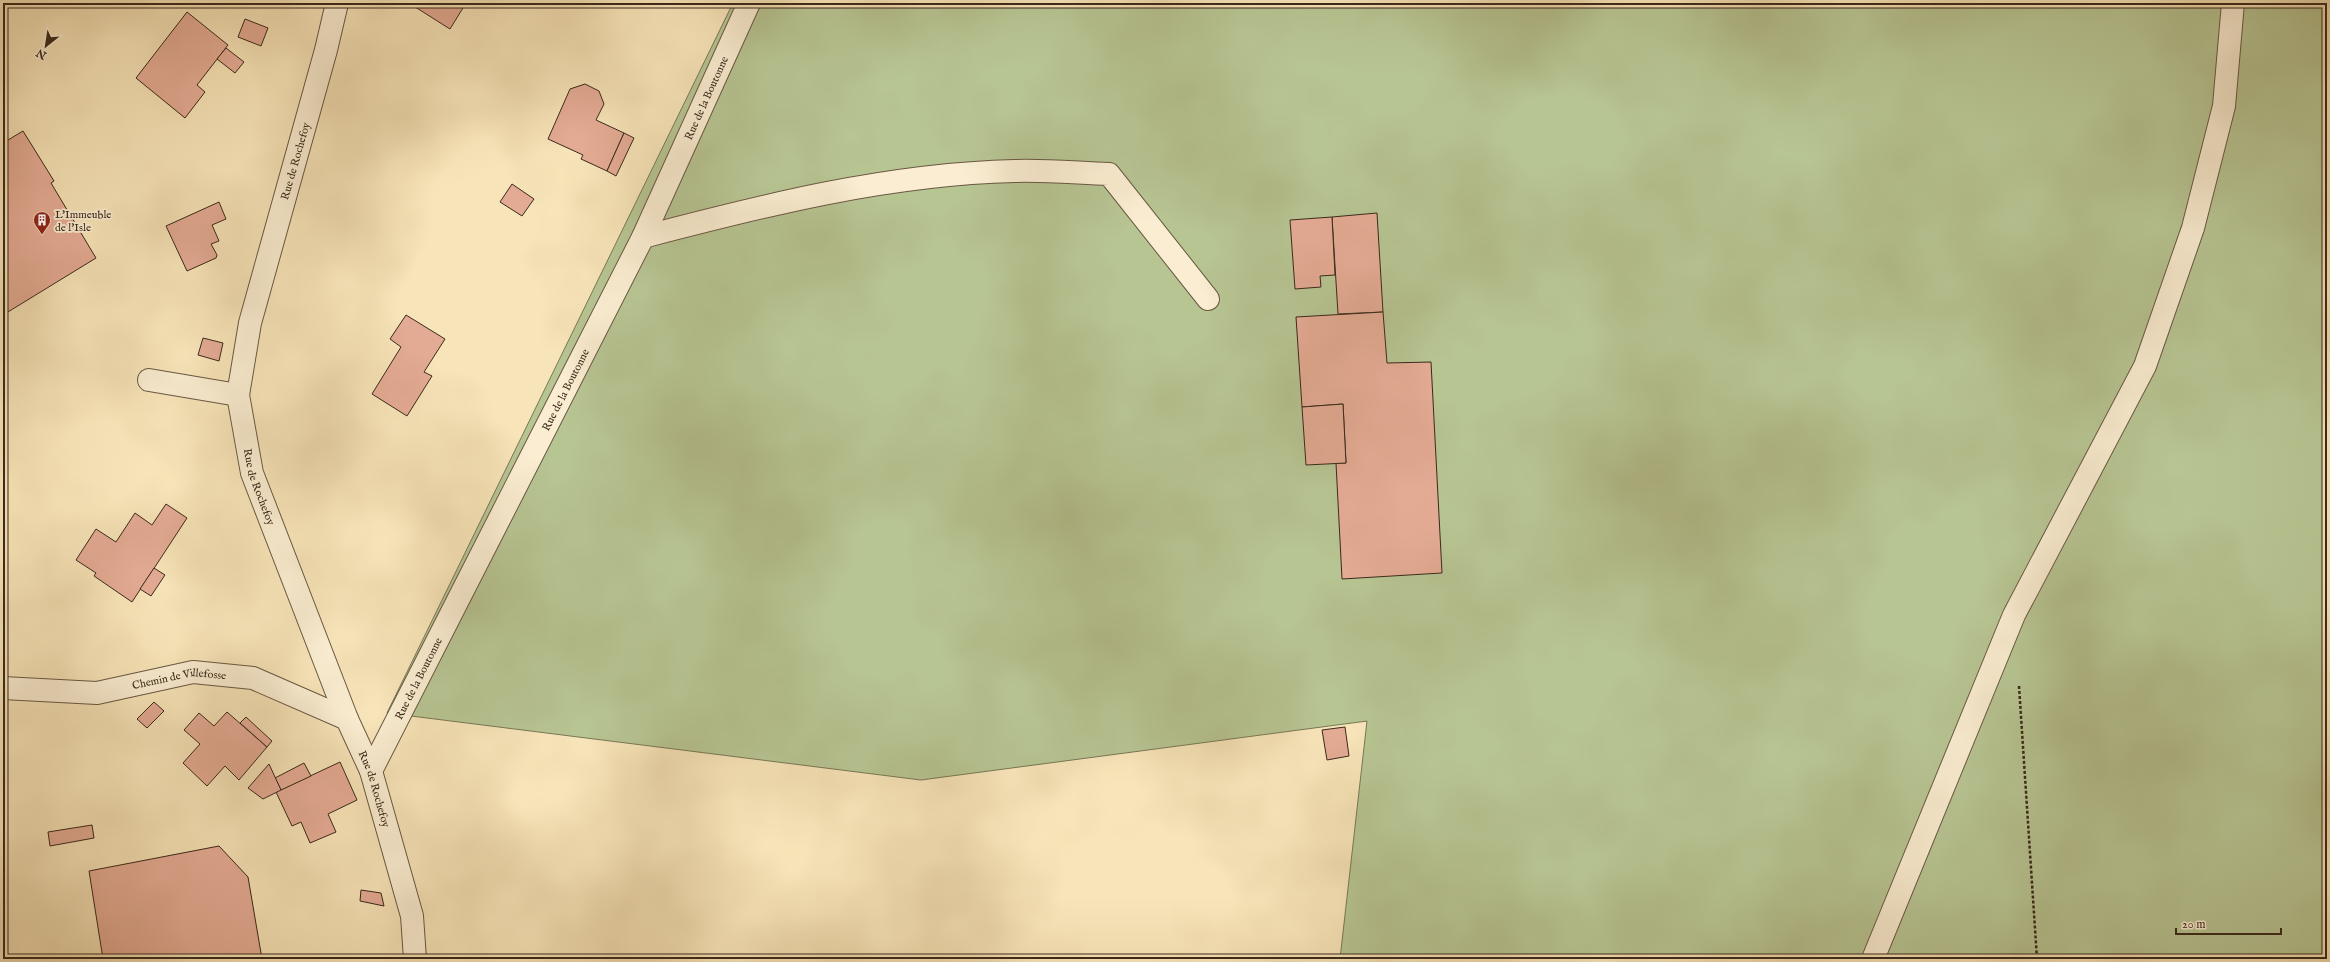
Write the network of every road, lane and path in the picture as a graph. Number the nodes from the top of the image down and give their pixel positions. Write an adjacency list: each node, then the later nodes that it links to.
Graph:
1 (337, 3): 7 (street, Rue de Rochefoy)
2 (749, 3): 4 (street, Rue de la Boutonne)
3 (2233, 3): 13 (street)
4 (643, 237): 5 (street); 11 (street, Rue de la Boutonne)
5 (1208, 299)
6 (149, 380): 7 (street)
7 (238, 396): 10 (street, Rue de Rochefoy)
8 (2018, 678): 14 (path)
9 (3, 688): 10 (street, Chemin de Villefosse)
10 (347, 719): 11 (street, Rue de Rochefoy)
11 (371, 771): 12 (street, Rue de Rochefoy)
12 (415, 959)
13 (1873, 959)
14 (2037, 959)

